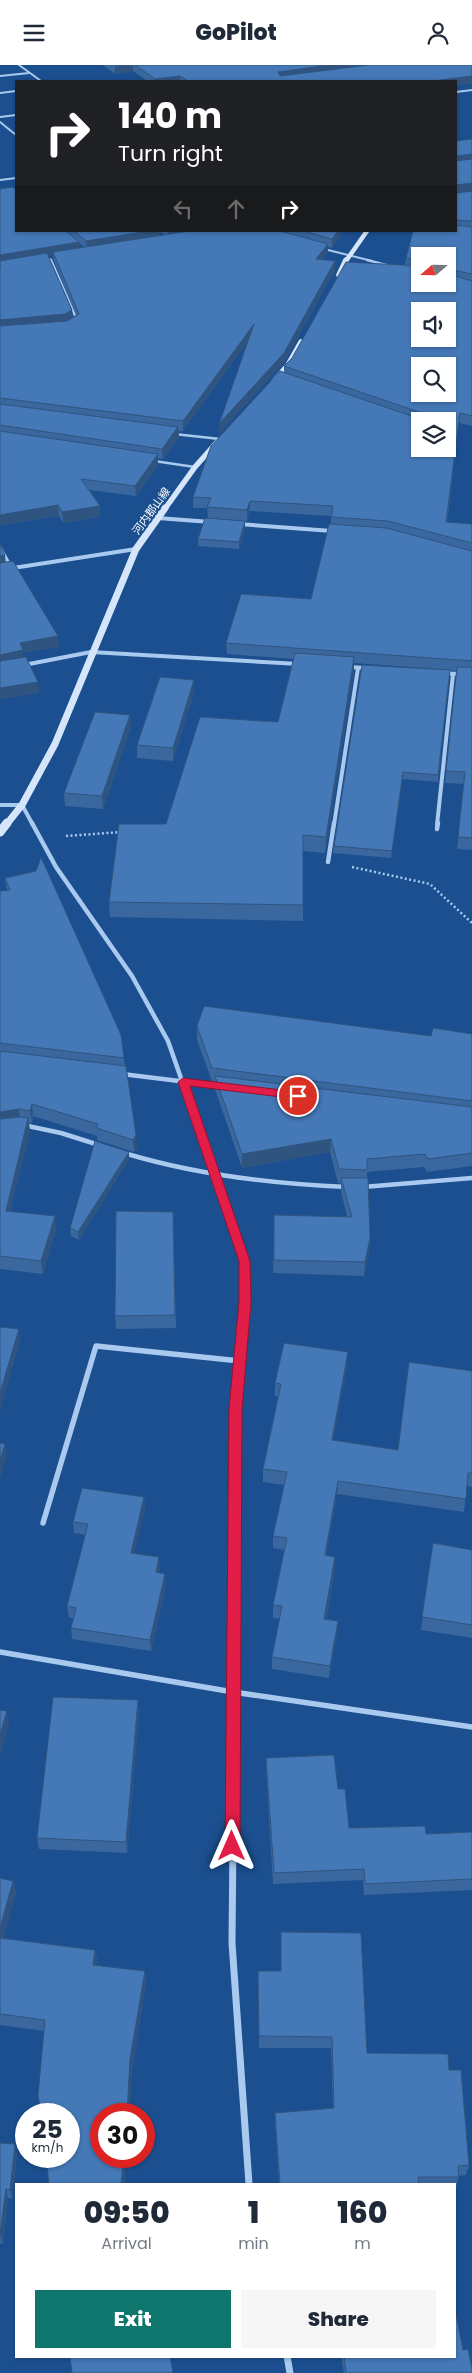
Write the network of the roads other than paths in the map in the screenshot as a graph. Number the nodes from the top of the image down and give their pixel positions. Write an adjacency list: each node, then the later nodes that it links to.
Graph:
1 (19, 65): 2 (street)
2 (29, 73): 3 (street); 4 (street)
3 (0, 76)
4 (40, 80)
5 (472, 90): 7 (street)
6 (15, 91): 8 (street)
7 (457, 92)
8 (0, 93)
9 (15, 115): 10 (street)
10 (0, 117)
11 (0, 122): 12 (street)
12 (15, 134)
13 (15, 177): 14 (street)
14 (0, 180)
15 (366, 232): 17 (main road)
16 (318, 248): 17 (street)
17 (349, 255): 21 (street); 22 (main road)
18 (59, 258): 19 (street)
19 (50, 259): 20 (street); 23 (street)
20 (42, 261)
21 (393, 267)
22 (336, 281)
23 (72, 324)
24 (307, 332): 25 (main road)
25 (277, 377): 26 (street); 27 (main road)
26 (284, 380)
27 (270, 384)
28 (172, 433): 30 (street)
29 (226, 433): 30 (main road, 河内郡山線)
30 (220, 439): 32 (main road, 河内郡山線)
31 (150, 460): 32 (street)
32 (194, 467): 33 (main road, 河内郡山線)
33 (158, 518): 34 (street); 38 (main road, 河内郡山線)
34 (215, 522)
35 (234, 524): 36 (street)
36 (339, 532)
37 (0, 548): 39 (street)
38 (136, 549): 39 (street); 41 (main road, 河内郡山線)
39 (12, 568): 40 (street)
40 (0, 570)
41 (91, 652): 42 (street); 43 (street); 51 (main road, 河内郡山線)
42 (301, 664)
43 (18, 666)
44 (339, 666): 45 (street)
45 (358, 667): 46 (street); 54 (street)
46 (377, 669)
47 (434, 673): 48 (street)
48 (453, 674): 49 (street); 52 (street)
49 (472, 675)
50 (0, 805): 51 (street)
51 (22, 805): 53 (main road, 河内郡山線); 56 (street)
52 (437, 829)
53 (0, 832)
54 (328, 862)
55 (116, 1073): 56 (street)
56 (183, 1082): 57 (street); 61 (street)
57 (231, 1087)
58 (14, 1126): 59 (street)
59 (106, 1147)
60 (115, 1150): 61 (street)
61 (217, 1177): 63 (street); 65 (street)
62 (472, 1178): 64 (street)
63 (350, 1187)
64 (360, 1187)
65 (240, 1361): 66 (street); 68 (street)
66 (44, 1523)
67 (0, 1652): 68 (street)
68 (233, 1692): 69 (street); 70 (street)
69 (472, 1727)
70 (249, 2183)
71 (287, 2358): 72 (street)
72 (290, 2373)

